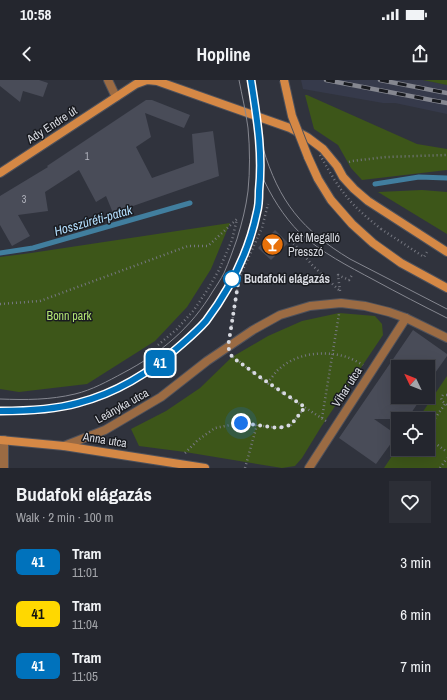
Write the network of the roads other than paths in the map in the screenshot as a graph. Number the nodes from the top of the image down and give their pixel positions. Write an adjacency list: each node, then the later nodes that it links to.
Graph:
1 (108, 80): 3 (street)
2 (284, 80): 6 (street, bridge)
3 (116, 97): 4 (street, Ady Endre út); 5 (street, Ady Endre út)
4 (0, 173)
5 (447, 252)
6 (447, 288)
7 (406, 318): 8 (street, Leányka utca); 10 (street, Leányka utca); 13 (street, Vihar utca)
8 (447, 338)
9 (2, 440): 10 (street, Anna utca); 11 (street)
10 (64, 446): 12 (street, Anna utca)
11 (4, 468)
12 (205, 468)
13 (309, 468)

